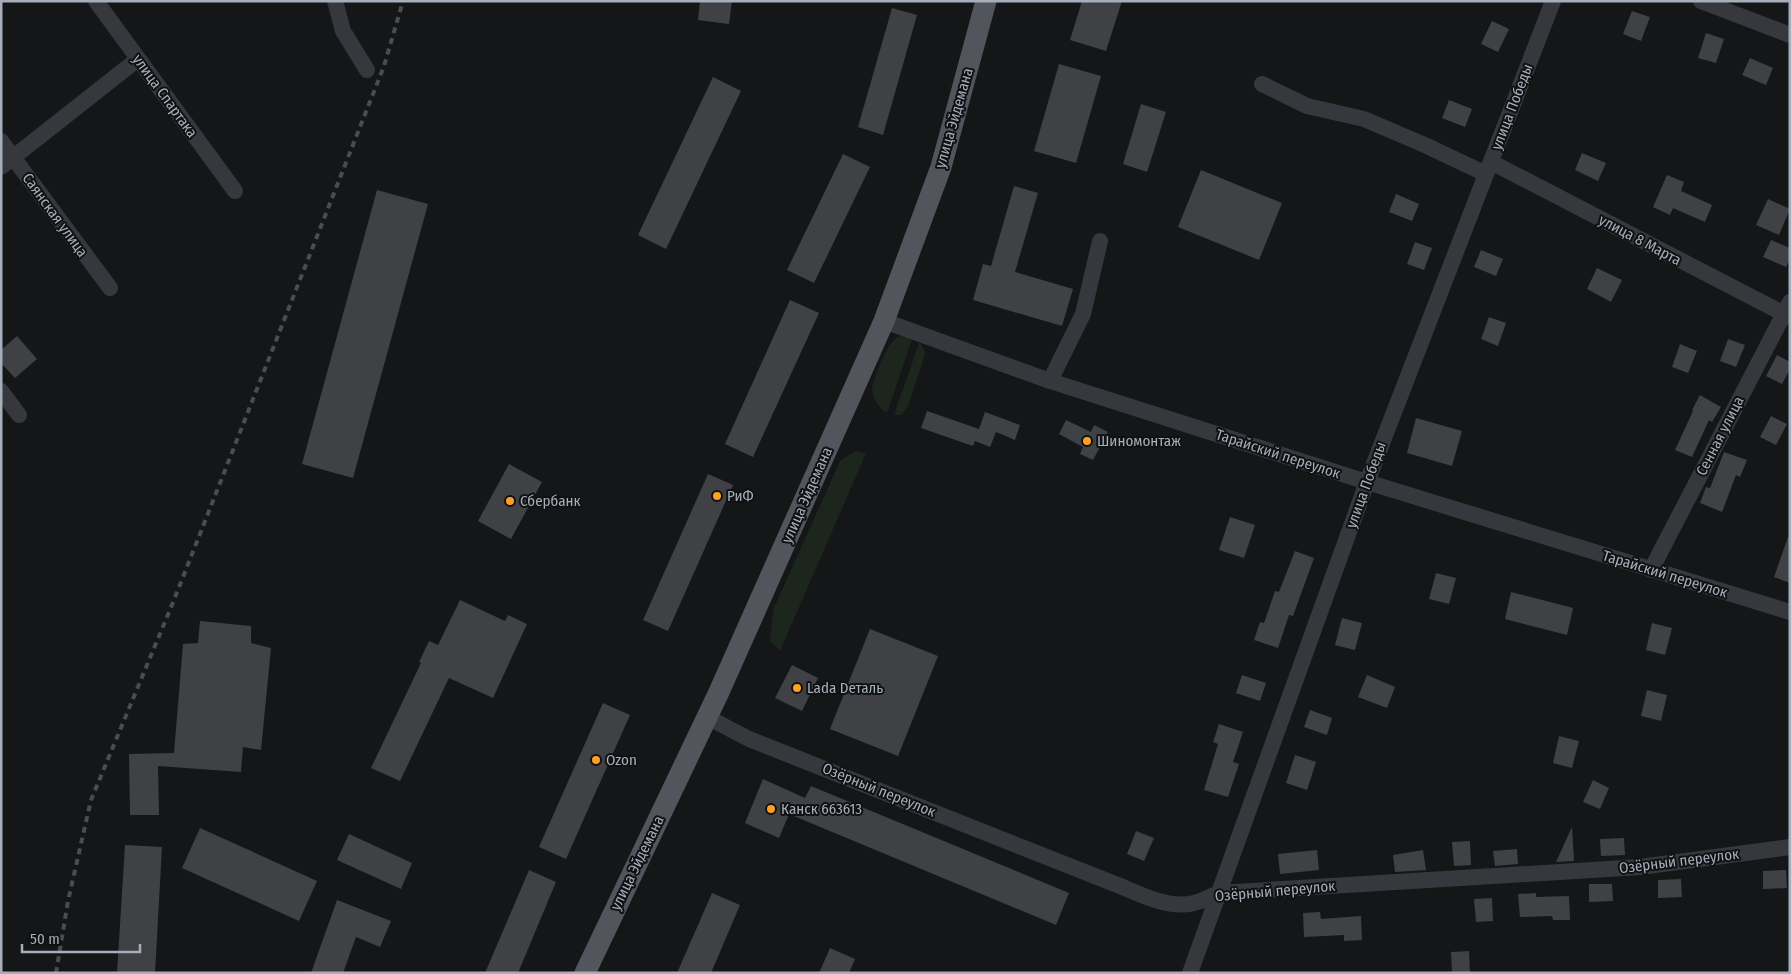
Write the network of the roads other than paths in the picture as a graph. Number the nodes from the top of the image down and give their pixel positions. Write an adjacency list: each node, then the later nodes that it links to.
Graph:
1 (96, 1): 7 (street, улица Спартака)
2 (335, 1): 8 (street)
3 (986, 1): 17 (main road, улица Эйдемана)
4 (1553, 1): 12 (street, улица Победы)
5 (1701, 1): 6 (street)
6 (1790, 36)
7 (138, 58): 11 (street); 13 (street, улица Спартака)
8 (366, 70)
9 (1262, 84): 12 (street, улица 8 Марта)
10 (1, 141): 11 (street, Саянская улица)
11 (7, 162): 15 (street, Саянская улица)
12 (1489, 168): 16 (street, улица 8 Марта); 21 (street, улица Победы)
13 (235, 191)
14 (1100, 241): 18 (street)
15 (110, 288)
16 (1787, 311): 22 (street, Сенная улица)
17 (884, 321): 18 (street, Тарайский переулок); 24 (main road, улица Эйдемана)
18 (1050, 381): 21 (street, Тарайский переулок)
19 (1, 391): 20 (street)
20 (19, 415)
21 (1367, 482): 22 (street, Тарайский переулок); 26 (street, улица Победы)
22 (1651, 570): 23 (street, Тарайский переулок)
23 (1790, 612)
24 (707, 717): 26 (street, Озёрный переулок); 27 (main road, улица Эйдемана)
25 (1790, 847): 26 (street, Озёрный переулок)
26 (1219, 893): 28 (street, улица Победы)
27 (585, 973)
28 (1190, 973)

